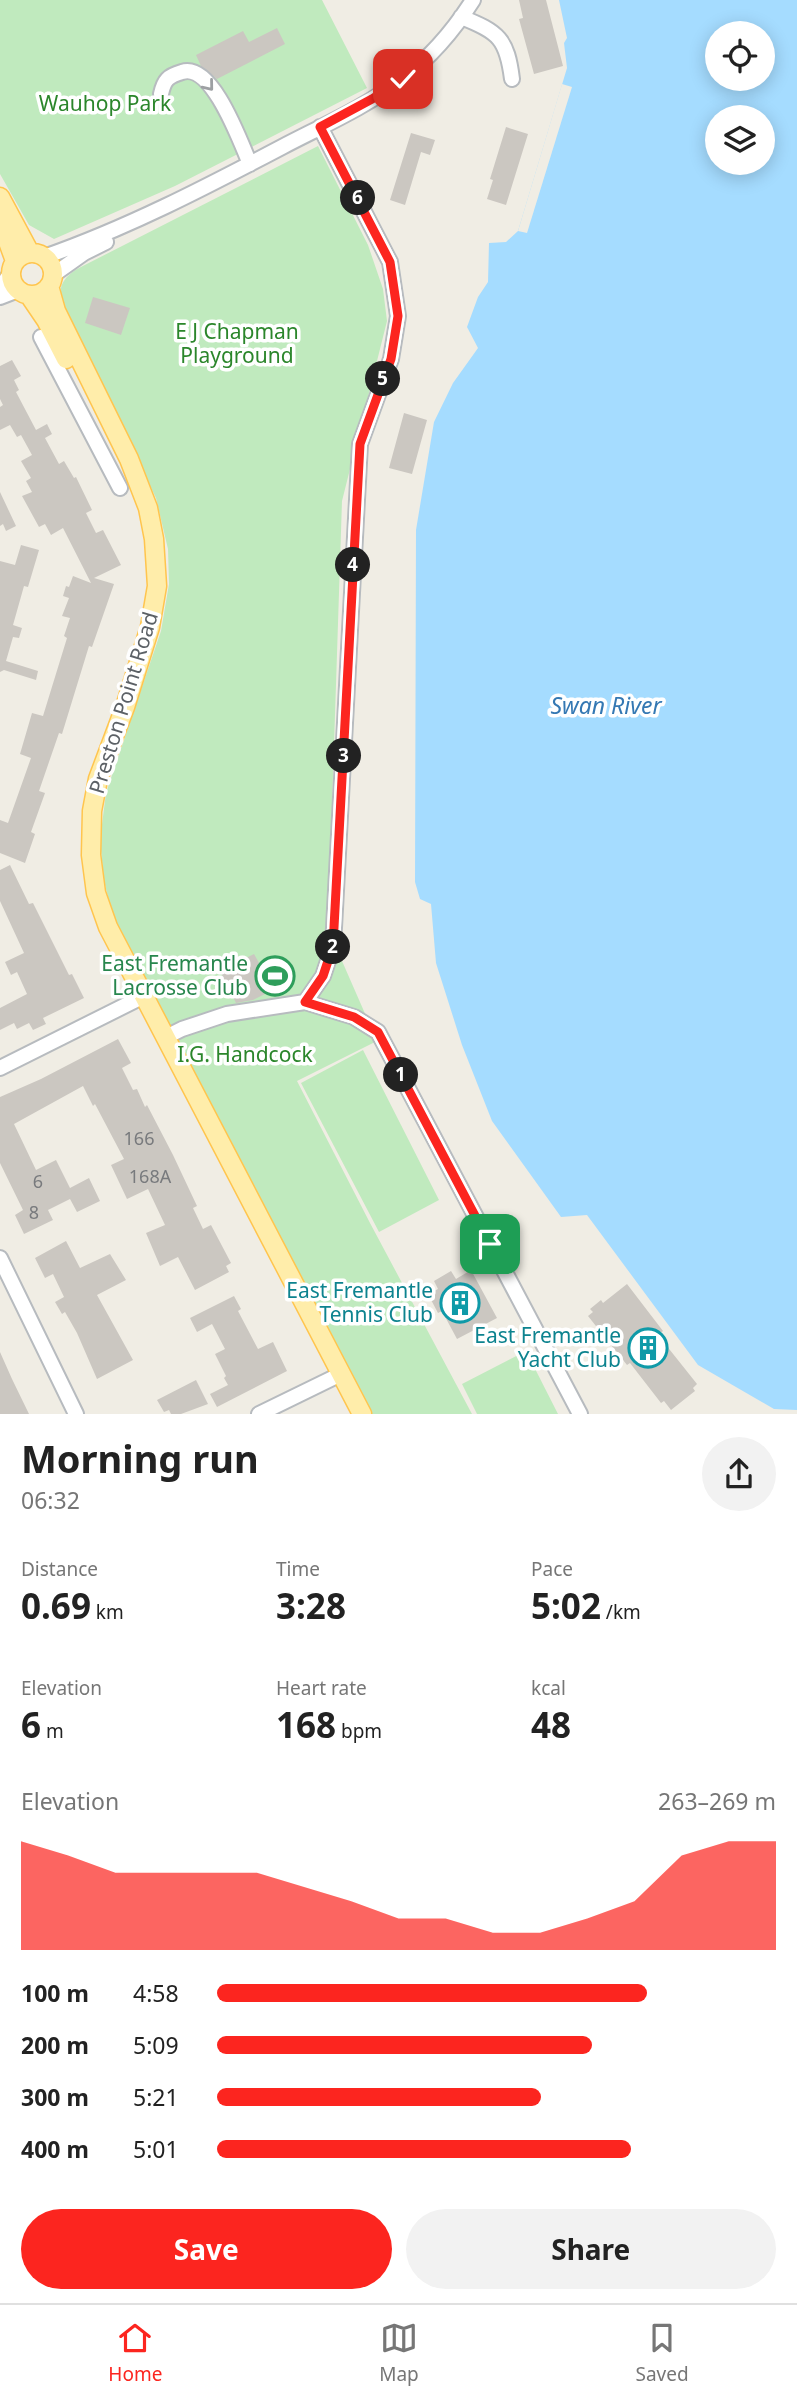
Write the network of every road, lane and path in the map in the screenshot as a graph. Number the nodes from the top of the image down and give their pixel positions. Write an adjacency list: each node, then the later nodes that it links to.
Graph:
1 (473, 0): 2 (street)
2 (461, 17): 3 (street); 5 (street)
3 (512, 79)
4 (161, 94): 6 (street, one-way to 6)
5 (320, 127): 6 (street); 17 (street)
6 (250, 164): 8 (street)
7 (0, 197): 10 (main road, Preston Point Road)
8 (177, 202): 10 (street); 11 (street)
9 (0, 220): 10 (main road, Preston Point Road)
10 (21, 274): 11 (main road, Preston Point Road); 11 (main road); 12 (street); 14 (main road, Preston Point Road)
11 (51, 281): 16 (main road, Preston Point Road)
12 (0, 297)
13 (41, 337): 14 (street)
14 (73, 386): 15 (street); 16 (main road, Preston Point Road)
15 (120, 488)
16 (139, 998): 18 (main road, Preston Point Road); 19 (street); 21 (main road, Preston Point Road)
17 (305, 1002): 18 (street); 26 (street)
18 (166, 1037): 21 (main road, Preston Point Road)
19 (0, 1068)
20 (0, 1258): 22 (street)
21 (336, 1377): 23 (street); 24 (main road, Preston Point Road); 25 (main road, Preston Point Road)
22 (76, 1414)
23 (259, 1414)
24 (349, 1414)
25 (362, 1414)
26 (580, 1414)

